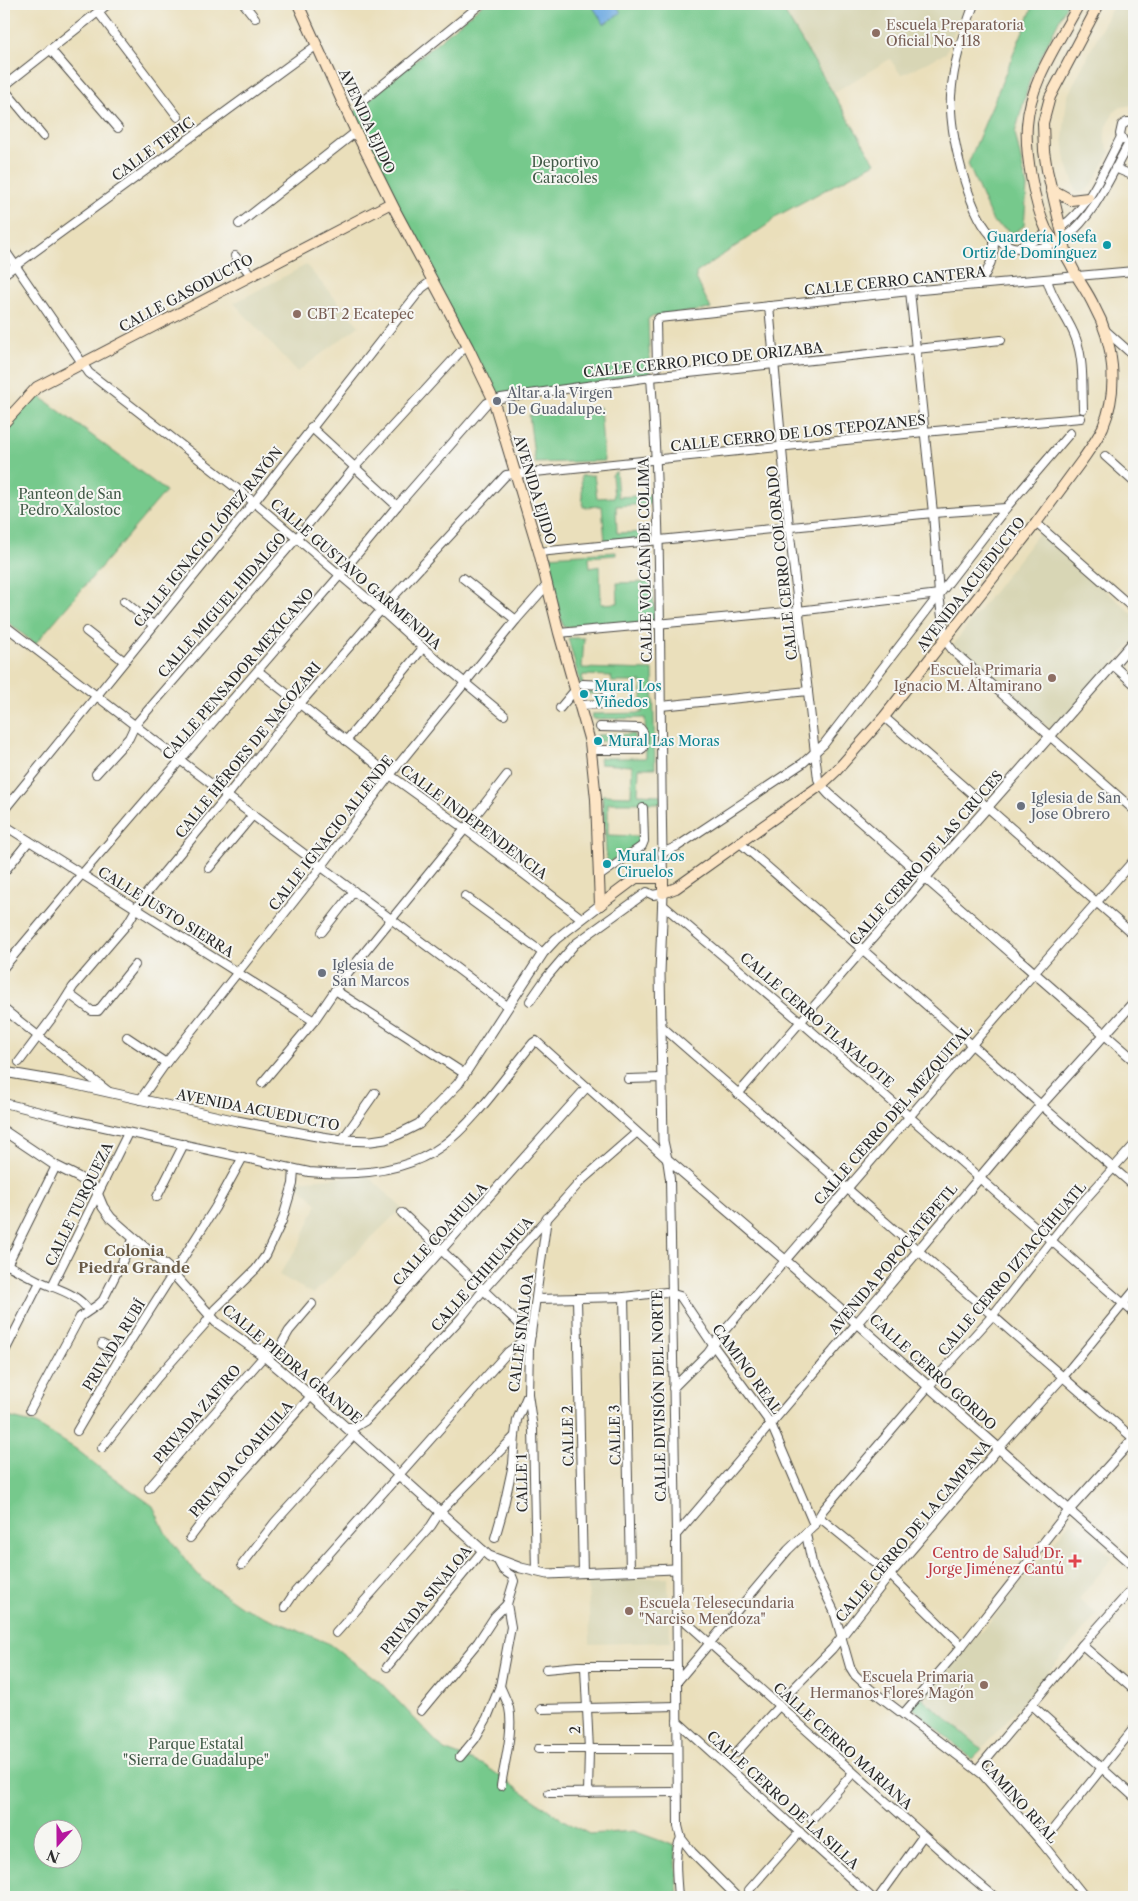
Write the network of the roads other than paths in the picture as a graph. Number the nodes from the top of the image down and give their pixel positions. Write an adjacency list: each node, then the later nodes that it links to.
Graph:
1 (108, 4): 8 (street)
2 (244, 4): 9 (street)
3 (298, 4): 10 (main road, AVENIDA EJIDO)
4 (481, 4): 13 (street)
5 (974, 4): 29 (street)
6 (1079, 4): 28 (main road, AVENIDA ACUEDUCTO)
7 (1098, 4): 23 (main road, AVENIDA ACUEDUCTO)
8 (98, 12): 11 (street); 14 (street)
9 (255, 18)
10 (317, 45): 17 (main road, AVENIDA EJIDO); 36 (street, CALLE TEPIC)
11 (50, 49): 12 (street); 16 (street)
12 (4, 87): 18 (street)
13 (360, 103)
14 (178, 117)
15 (1134, 122): 19 (street)
16 (118, 128)
17 (356, 132): 25 (main road, AVENIDA EJIDO); 26 (street)
18 (43, 136)
19 (1121, 137): 20 (street); 24 (street)
20 (1132, 142): 21 (street)
21 (1115, 168): 22 (street); 30 (street)
22 (1134, 176)
23 (1051, 189): 24 (main road); 27 (main road, AVENIDA ACUEDUCTO)
24 (1088, 198): 27 (street)
25 (392, 203): 39 (main road, CALLE GASODUCTO); 42 (main road, AVENIDA EJIDO)
26 (239, 224)
27 (1062, 226): 28 (main road); 30 (main road, AVENIDA ACUEDUCTO)
28 (1048, 233): 31 (main road, AVENIDA ACUEDUCTO); 32 (street)
29 (994, 238): 32 (street); 43 (street)
30 (1065, 238): 31 (main road); 35 (main road, AVENIDA ACUEDUCTO)
31 (1055, 243): 32 (street); 35 (main road, AVENIDA ACUEDUCTO)
32 (1016, 247)
33 (4, 249): 36 (street, CALLE GUSTAVO GARMENDIA)
34 (235, 256): 39 (street)
35 (1069, 260): 40 (main road, AVENIDA ACUEDUCTO)
36 (16, 265): 38 (street, CALLE TEPIC); 51 (street, CALLE GUSTAVO GARMENDIA)
37 (1134, 271): 40 (street, CALLE CERRO CANTERA)
38 (4, 274)
39 (251, 274): 51 (main road, CALLE GASODUCTO)
40 (1077, 278): 41 (street, CALLE CERRO CANTERA); 46 (main road, AVENIDA ACUEDUCTO)
41 (1048, 279): 43 (street, CALLE CERRO CANTERA); 56 (street)
42 (433, 280): 48 (main road, AVENIDA EJIDO); 59 (street, CALLE IGNACIO LÓPEZ RAYÓN)
43 (978, 285): 44 (street, CALLE CERRO CANTERA)
44 (910, 292): 45 (street, CALLE CERRO CANTERA); 49 (street)
45 (769, 306): 52 (street, CALLE CERRO COLORADO); 53 (street, CALLE CERRO CANTERA)
46 (1104, 330): 50 (street); 72 (main road, AVENIDA ACUEDUCTO)
47 (1001, 340): 49 (street, CALLE CERRO PICO DE ORIZABA)
48 (468, 347): 55 (main road, AVENIDA EJIDO); 65 (street, CALLE MIGUEL HIDALGO)
49 (915, 350): 52 (street, CALLE CERRO PICO DE ORIZABA); 60 (street)
50 (1134, 356)
51 (82, 363): 58 (main road, CALLE GASODUCTO); 68 (street, CALLE GUSTAVO GARMENDIA)
52 (775, 365): 54 (street, CALLE CERRO PICO DE ORIZABA); 62 (street, CALLE CERRO COLORADO)
53 (657, 367)
54 (651, 377): 55 (street, CALLE CERRO PICO DE ORIZABA); 64 (street, CALLE VOLCÁN DE COLIMA)
55 (493, 399): 66 (main road, AVENIDA EJIDO); 69 (street, CALLE PENSADOR MEXICANO)
56 (1083, 409)
57 (1081, 418): 60 (street, CALLE CERRO DE LOS TEPOZANES)
58 (4, 423)
59 (311, 427): 65 (street); 68 (street, CALLE IGNACIO LÓPEZ RAYÓN)
60 (924, 432): 62 (street, CALLE CERRO DE LOS TEPOZANES); 71 (street)
61 (1070, 433): 70 (street, AVENIDA ACUEDUCTO)
62 (783, 448): 64 (street, CALLE CERRO DE LOS TEPOZANES); 73 (street, CALLE CERRO COLORADO)
63 (1104, 456): 67 (street)
64 (657, 461): 66 (street, CALLE CERRO DE LOS TEPOZANES); 75 (street, CALLE VOLCÁN DE COLIMA)
65 (355, 467): 69 (street); 74 (street, CALLE MIGUEL HIDALGO)
66 (517, 473): 76 (main road, AVENIDA EJIDO); 83 (street, CALLE HÉROES DE NACOZARI)
67 (1134, 482)
68 (254, 502): 74 (street, CALLE GUSTAVO GARMENDIA); 86 (street, CALLE IGNACIO LÓPEZ RAYÓN)
69 (397, 506): 77 (street, CALLE PENSADOR MEXICANO)
70 (1006, 508): 71 (street); 80 (street, AVENIDA ACUEDUCTO)
71 (932, 513): 73 (street); 80 (street)
72 (1036, 523): 82 (street); 91 (main road, AVENIDA ACUEDUCTO)
73 (789, 527): 75 (street); 84 (street, CALLE CERRO COLORADO)
74 (296, 539): 77 (street, CALLE GUSTAVO GARMENDIA); 108 (street, CALLE MIGUEL HIDALGO)
75 (659, 540): 76 (street); 88 (street, CALLE VOLCÁN DE COLIMA)
76 (540, 552): 79 (main road, AVENIDA EJIDO)
77 (340, 575): 83 (street, CALLE GUSTAVO GARMENDIA); 96 (street, CALLE PENSADOR MEXICANO)
78 (462, 578): 85 (street)
79 (547, 585): 85 (street, CALLE IGNACIO ALLENDE); 90 (main road, AVENIDA EJIDO)
80 (939, 594): 84 (street); 91 (street); 113 (street, AVENIDA ACUEDUCTO)
81 (124, 601): 86 (street)
82 (1134, 609)
83 (381, 610): 93 (street, CALLE GUSTAVO GARMENDIA); 102 (street, CALLE HÉROES DE NACOZARI)
84 (798, 611): 88 (street); 100 (street, CALLE CERRO COLORADO)
85 (516, 620): 97 (street, CALLE IGNACIO ALLENDE)
86 (153, 624): 94 (street, CALLE IGNACIO LÓPEZ RAYÓN)
87 (4, 625): 101 (street)
88 (660, 625): 90 (street); 104 (street, CALLE VOLCÁN DE COLIMA)
89 (86, 631): 94 (street)
90 (559, 633): 99 (main road, AVENIDA EJIDO)
91 (946, 640): 107 (main road, AVENIDA ACUEDUCTO); 110 (street)
92 (1134, 640): 95 (street, CALLE CERRO DE LAS CRUCES)
93 (423, 648): 97 (street, CALLE GUSTAVO GARMENDIA); 111 (street)
94 (124, 661): 101 (street, CALLE IGNACIO LÓPEZ RAYÓN)
95 (1114, 666): 98 (street); 110 (street, CALLE CERRO DE LAS CRUCES)
96 (258, 671): 102 (street, CALLE INDEPENDENCIA); 114 (street, CALLE PENSADOR MEXICANO)
97 (465, 683): 106 (street, CALLE GUSTAVO GARMENDIA); 116 (street, CALLE IGNACIO ALLENDE)
98 (1134, 684)
99 (579, 687): 103 (main road, AVENIDA EJIDO); 103 (street); 105 (street)
100 (808, 691): 104 (street); 113 (street, CALLE CERRO COLORADO)
101 (97, 696): 108 (street); 122 (street, CALLE IGNACIO LÓPEZ RAYÓN)
102 (299, 705): 111 (street, CALLE INDEPENDENCIA); 119 (street, CALLE HÉROES DE NACOZARI)
103 (580, 705): 112 (main road, AVENIDA EJIDO)
104 (661, 706): 129 (street, CALLE VOLCÁN DE COLIMA)
105 (560, 708)
106 (504, 715)
107 (884, 717): 118 (main road, AVENIDA ACUEDUCTO); 120 (street)
108 (135, 724): 114 (street); 115 (street, CALLE MIGUEL HIDALGO)
109 (600, 727): 112 (street)
110 (1051, 736): 120 (street, CALLE CERRO DE LAS CRUCES); 123 (street)
111 (346, 741): 116 (street, CALLE INDEPENDENCIA)
112 (592, 750): 135 (main road, AVENIDA EJIDO)
113 (815, 753): 118 (street, CALLE CERRO COLORADO); 129 (street, AVENIDA ACUEDUCTO)
114 (180, 760): 119 (street); 134 (street, CALLE PENSADOR MEXICANO)
115 (96, 774)
116 (390, 775): 126 (street, CALLE INDEPENDENCIA); 131 (street, CALLE IGNACIO ALLENDE)
117 (507, 775): 126 (street)
118 (821, 785): 128 (main road, AVENIDA ACUEDUCTO); 137 (street)
119 (227, 796): 124 (street); 144 (street, CALLE HÉROES DE NACOZARI)
120 (987, 806): 137 (street, CALLE CERRO DE LAS CRUCES); 141 (street)
121 (643, 808): 135 (street)
122 (4, 810)
123 (1134, 810)
124 (253, 815): 131 (street); 132 (street)
125 (4, 825): 127 (street, CALLE JUSTO SIERRA)
126 (465, 829): 145 (street); 146 (street, CALLE INDEPENDENCIA)
127 (29, 841): 133 (street); 134 (street, CALLE JUSTO SIERRA)
128 (739, 842): 139 (main road, AVENIDA ACUEDUCTO); 149 (street)
129 (662, 853): 136 (street, CALLE VOLCÁN DE COLIMA)
130 (1134, 860): 141 (street, CALLE CERRO DEL MEZQUITAL)
131 (322, 866): 138 (street); 153 (street, CALLE IGNACIO ALLENDE)
132 (209, 868)
133 (4, 872)
134 (82, 874): 144 (street, CALLE JUSTO SIERRA); 152 (street, CALLE PENSADOR MEXICANO)
135 (598, 876): 142 (main road, AVENIDA EJIDO)
136 (663, 878): 139 (main road, CALLE VOLCÁN DE COLIMA); 142 (main road, AVENIDA ACUEDUCTO)
137 (925, 878): 149 (street, CALLE CERRO DE LAS CRUCES); 154 (street)
138 (354, 891): 145 (street); 147 (street)
139 (663, 893): 143 (street, CALLE DIVISIÓN DEL NORTE); 157 (street, AVENIDA ACUEDUCTO)
140 (465, 896): 150 (street)
141 (1097, 902): 148 (street); 154 (street, CALLE CERRO DEL MEZQUITAL)
142 (600, 905): 146 (street, AVENIDA ACUEDUCTO)
143 (663, 905): 162 (street, CALLE CERRO TLAYALOTE); 163 (street, CALLE DIVISIÓN DEL NORTE)
144 (136, 909): 153 (street, CALLE JUSTO SIERRA); 156 (street, CALLE HÉROES DE NACOZARI)
145 (392, 918): 155 (street); 159 (street)
146 (581, 918): 150 (street, AVENIDA ACUEDUCTO)
147 (322, 932)
148 (1134, 934)
149 (863, 951): 162 (street, CALLE CERRO DE LAS CRUCES); 167 (street)
150 (543, 953): 159 (street, AVENIDA ACUEDUCTO)
151 (135, 965): 156 (street)
152 (4, 967)
153 (238, 972): 161 (street, CALLE JUSTO SIERRA); 170 (street, CALLE IGNACIO ALLENDE)
154 (1033, 973): 164 (street); 167 (street, CALLE CERRO DEL MEZQUITAL)
155 (335, 990): 161 (street); 172 (street)
156 (69, 994): 165 (street, CALLE HÉROES DE NACOZARI)
157 (530, 1001)
158 (1134, 1002): 164 (street, AVENIDA POPOCATÉPETL)
159 (507, 1006): 172 (street, AVENIDA ACUEDUCTO)
160 (4, 1009): 165 (street)
161 (314, 1022): 175 (street)
162 (801, 1022): 179 (street, CALLE CERRO DE LAS CRUCES); 183 (street, CALLE CERRO TLAYALOTE)
163 (661, 1026): 173 (street, CALLE DIVISIÓN DEL NORTE); 179 (street)
164 (1106, 1035): 168 (street); 181 (street, AVENIDA POPOCATÉPETL)
165 (38, 1036): 169 (street, CALLE HÉROES DE NACOZARI); 178 (street)
166 (127, 1037): 170 (street)
167 (971, 1044): 181 (street); 183 (street, CALLE CERRO DEL MEZQUITAL)
168 (1134, 1060)
169 (19, 1062)
170 (166, 1063): 180 (street, CALLE IGNACIO ALLENDE)
171 (4, 1072): 178 (street, AVENIDA ACUEDUCTO)
172 (465, 1074): 187 (street, AVENIDA ACUEDUCTO)
173 (662, 1078): 174 (street); 191 (street, CALLE DIVISIÓN DEL NORTE)
174 (628, 1079)
175 (262, 1083)
176 (587, 1087): 186 (street); 194 (street); 204 (street, CALLE COAHUILA)
177 (375, 1092): 187 (street)
178 (111, 1093): 180 (street, AVENIDA ACUEDUCTO)
179 (738, 1094): 197 (street)
180 (140, 1100): 187 (street, AVENIDA ACUEDUCTO)
181 (1041, 1105): 193 (street); 195 (street, AVENIDA POPOCATÉPETL)
182 (5, 1106): 185 (street)
183 (910, 1117): 195 (street, CALLE CERRO TLAYALOTE); 197 (street, CALLE CERRO DEL MEZQUITAL)
184 (4, 1130): 192 (street, CALLE PIEDRA GRANDE)
185 (128, 1132): 188 (street); 198 (street, CALLE TURQUEZA)
186 (636, 1133): 191 (street); 201 (street, CALLE CHIHUAHUA)
187 (342, 1140)
188 (184, 1144): 190 (street); 199 (street)
189 (1134, 1145): 193 (street, CALLE CERRO IZTACCÍHUATL)
190 (243, 1157): 194 (street); 208 (street, PRIVADA RUBÍ)
191 (667, 1159): 206 (street, CALLE CERRO GORDO); 213 (street, CALLE DIVISIÓN DEL NORTE)
192 (56, 1166): 198 (street, CALLE PIEDRA GRANDE); 207 (street)
193 (1114, 1168): 196 (street); 203 (street, CALLE CERRO IZTACCÍHUATL)
194 (294, 1169): 221 (street)
195 (980, 1178): 203 (street, CALLE CERRO TLAYALOTE); 205 (street, AVENIDA POPOCATÉPETL)
196 (1134, 1186)
197 (846, 1188): 205 (street); 206 (street, CALLE CERRO DEL MEZQUITAL)
198 (99, 1194): 202 (street, CALLE PIEDRA GRANDE); 210 (street, CALLE TURQUEZA)
199 (157, 1197)
200 (402, 1213): 204 (street)
201 (548, 1217): 211 (street, CALLE CHIHUAHUA); 215 (street, CALLE SINALOA)
202 (134, 1238): 208 (street, CALLE PIEDRA GRANDE); 219 (street)
203 (1052, 1241): 218 (street, CALLE CERRO TLAYALOTE); 222 (street, CALLE CERRO IZTACCÍHUATL)
204 (442, 1250): 211 (street); 235 (street, CALLE COAHUILA)
205 (919, 1251): 222 (street); 223 (street, AVENIDA POPOCATÉPETL)
206 (785, 1260): 223 (street, CALLE CERRO GORDO); 226 (street, CALLE CERRO DEL MEZQUITAL)
207 (5, 1264): 209 (street)
208 (174, 1273): 221 (street, CALLE PIEDRA GRANDE); 229 (street, PRIVADA RUBÍ)
209 (40, 1282): 210 (street); 228 (street)
210 (52, 1286): 219 (street)
211 (484, 1289): 224 (street); 238 (street, CALLE CHIHUAHUA)
212 (1134, 1291): 218 (street, CALLE CERRO DE LA CAMPANA)
213 (670, 1293): 214 (street); 226 (street, CAMINO REAL); 233 (street, CALLE DIVISIÓN DEL NORTE)
214 (624, 1297): 216 (street); 260 (street, CALLE 3)
215 (537, 1298): 216 (street); 224 (street, CALLE SINALOA)
216 (577, 1298): 262 (street, CALLE 2)
217 (312, 1304): 227 (street)
218 (1123, 1304): 220 (street, CALLE CERRO TLAYALOTE); 231 (street, CALLE CERRO DE LA CAMPANA)
219 (88, 1310): 236 (street)
220 (1134, 1313)
221 (211, 1315): 227 (street, CALLE PIEDRA GRANDE); 243 (street)
222 (993, 1315): 231 (street); 232 (street, CALLE CERRO IZTACCÍHUATL)
223 (857, 1322): 232 (street, CALLE CERRO GORDO); 237 (street, AVENIDA POPOCATÉPETL)
224 (531, 1335): 234 (street, CALLE SINALOA); 245 (street)
225 (102, 1344): 229 (street)
226 (713, 1345): 233 (street, CALLE CERRO DEL MEZQUITAL); 237 (street, CAMINO REAL)
227 (252, 1349): 230 (street, CALLE PIEDRA GRANDE)
228 (4, 1353)
229 (122, 1354): 239 (street, PRIVADA RUBÍ)
230 (264, 1356): 235 (street, CALLE PIEDRA GRANDE); 246 (street, PRIVADA ZAFIRO)
231 (1063, 1377): 242 (street); 244 (street, CALLE CERRO DE LA CAMPANA)
232 (929, 1386): 244 (street, CALLE CERRO GORDO); 249 (street, CALLE CERRO IZTACCÍHUATL)
233 (673, 1388): 252 (street, CALLE DIVISIÓN DEL NORTE)
234 (528, 1394): 241 (street, CALLE SINALOA); 261 (street, CALLE 1)
235 (311, 1396): 238 (street, CALLE PIEDRA GRANDE); 253 (street, PRIVADA COAHUILA)
236 (30, 1410)
237 (771, 1424): 250 (street, CAMINO REAL); 252 (street, AVENIDA POPOCATÉPETL)
238 (346, 1427): 240 (street, CALLE PIEDRA GRANDE)
239 (77, 1431)
240 (354, 1435): 245 (street, CALLE PIEDRA GRANDE); 257 (street)
241 (514, 1436): 248 (street); 254 (street, CALLE SINALOA)
242 (1134, 1438): 247 (street)
243 (102, 1448)
244 (998, 1448): 247 (street, CALLE CERRO GORDO); 263 (street, CALLE CERRO DE LA CAMPANA)
245 (398, 1475): 248 (street, CALLE PIEDRA GRANDE); 266 (street)
246 (149, 1488)
247 (1069, 1510): 258 (street, CALLE CERRO GORDO); 272 (street)
248 (440, 1512): 255 (street, CALLE PIEDRA GRANDE); 268 (street)
249 (819, 1517): 250 (street, CALLE CERRO IZTACCÍHUATL); 263 (street)
250 (814, 1525): 251 (street, CALLE CERRO IZTACCÍHUATL)
251 (806, 1534): 269 (street, CAMINO REAL); 270 (street, CALLE CERRO IZTACCÍHUATL)
252 (676, 1535): 259 (street, CALLE DIVISIÓN DEL NORTE)
253 (190, 1538)
254 (495, 1538)
255 (483, 1550): 256 (street, CALLE PIEDRA GRANDE); 273 (street, PRIVADA SINALOA)
256 (498, 1561): 261 (street); 265 (street)
257 (242, 1565)
258 (1134, 1567)
259 (675, 1569): 260 (street); 267 (street, CALLE DIVISIÓN DEL NORTE)
260 (630, 1571): 262 (street)
261 (536, 1572): 262 (street)
262 (583, 1573)
263 (890, 1575): 269 (street, CALLE CERRO DE LA CAMPANA); 272 (street)
264 (1134, 1587): 271 (street)
265 (507, 1604): 278 (street); 286 (street)
266 (285, 1607)
267 (676, 1613): 270 (street, CALLE CERRO MARIANA); 274 (street, CALLE DIVISIÓN DEL NORTE)
268 (336, 1634)
269 (842, 1636): 280 (street, CALLE CERRO DE LA CAMPANA); 287 (street, CAMINO REAL)
270 (709, 1642): 277 (street, CALLE CERRO IZTACCÍHUATL); 281 (street, CALLE CERRO MARIANA)
271 (1082, 1645): 279 (street); 282 (street)
272 (962, 1646): 287 (street)
273 (387, 1666)
274 (677, 1666): 275 (street); 277 (street, CALLE DIVISIÓN DEL NORTE)
275 (585, 1667): 276 (street); 284 (street, 2)
276 (546, 1669)
277 (677, 1682): 283 (street, CALLE DIVISIÓN DEL NORTE)
278 (500, 1686): 294 (street); 298 (street)
279 (1134, 1690)
280 (787, 1694)
281 (780, 1705): 293 (street); 297 (street, CALLE CERRO MARIANA)
282 (1032, 1705): 295 (street); 296 (street)
283 (677, 1706): 284 (street); 288 (street, CALLE DIVISIÓN DEL NORTE)
284 (587, 1708): 285 (street); 292 (street, 2)
285 (541, 1709)
286 (421, 1711)
287 (903, 1714): 296 (street, CAMINO REAL)
288 (677, 1721): 291 (street, CALLE DIVISIÓN DEL NORTE); 304 (street, CALLE CERRO DE LA SILLA)
289 (1134, 1728): 295 (street)
290 (538, 1749): 292 (street)
291 (677, 1749): 292 (street); 299 (street, CALLE DIVISIÓN DEL NORTE)
292 (588, 1750): 301 (street, 2)
293 (736, 1754)
294 (460, 1756)
295 (1102, 1768): 302 (street); 307 (street)
296 (977, 1770): 307 (street, CAMINO REAL)
297 (853, 1772): 303 (street); 305 (street, CALLE CERRO MARIANA)
298 (501, 1786)
299 (677, 1792): 301 (street); 306 (street, CALLE DIVISIÓN DEL NORTE)
300 (548, 1793): 301 (street)
301 (588, 1793)
302 (1134, 1797)
303 (812, 1819)
304 (800, 1832): 308 (street); 312 (street, CALLE CERRO DE LA SILLA)
305 (923, 1836): 309 (street, CALLE CERRO MARIANA); 313 (street)
306 (681, 1838): 310 (street, CALLE DIVISIÓN DEL NORTE); 311 (street)
307 (1042, 1843): 314 (street, CAMINO REAL)
308 (749, 1890)
309 (993, 1896)
310 (678, 1897)
311 (737, 1897)
312 (871, 1897)
313 (879, 1897)
314 (1085, 1897)

